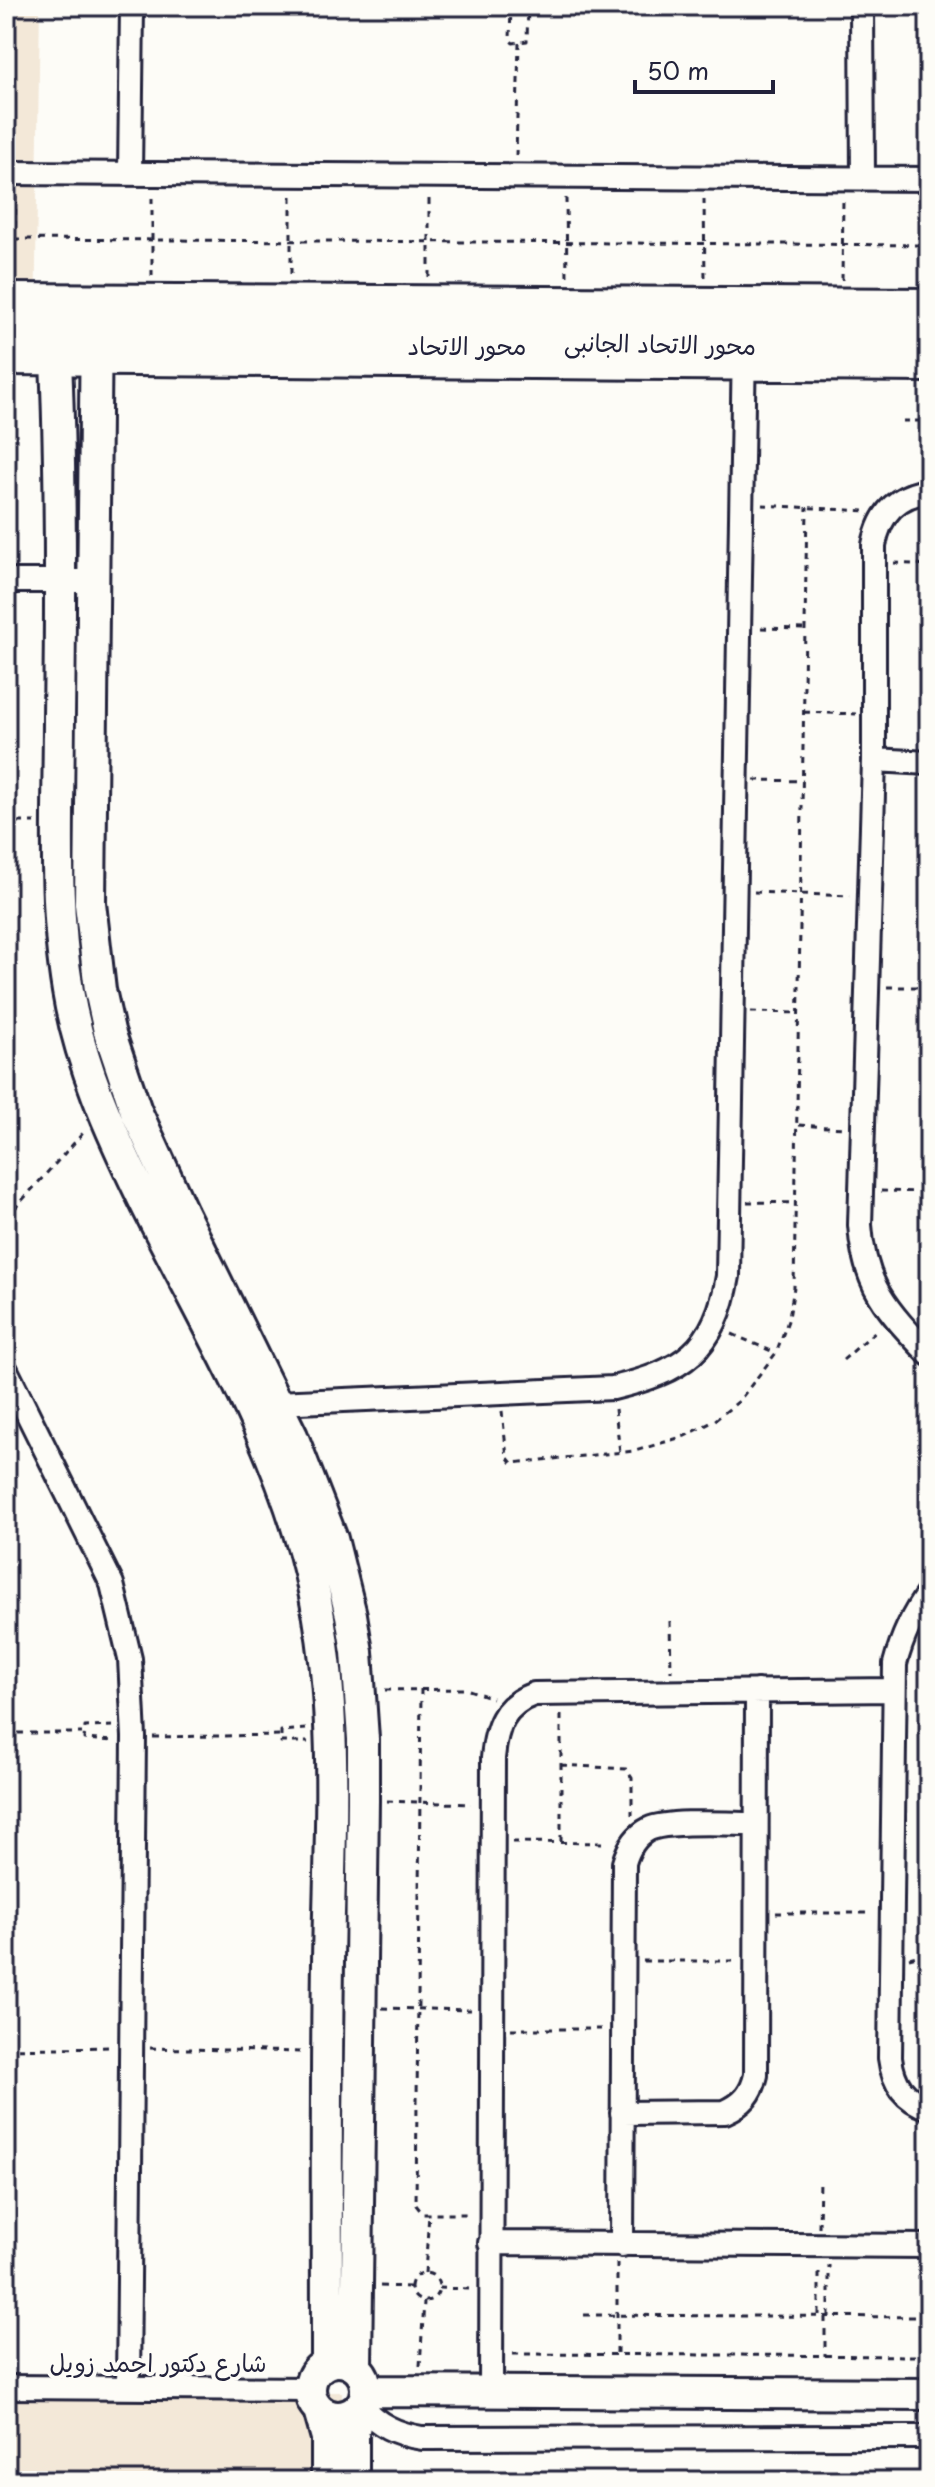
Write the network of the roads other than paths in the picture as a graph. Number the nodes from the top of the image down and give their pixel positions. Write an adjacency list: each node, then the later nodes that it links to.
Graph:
1 (132, 6): 4 (street)
2 (862, 6): 5 (street)
3 (11, 173): 4 (street)
4 (141, 174): 5 (street)
5 (853, 178): 6 (street)
6 (929, 179)
7 (929, 300): 8 (street, محور الاتحاد الجانبى)
8 (8, 302): 10 (street, محور الاتحاد)
9 (929, 321): 11 (street, محور الاتحاد)
10 (56, 341): 11 (street, محور الاتحاد); 11 (street); 12 (street, محور الاتحاد); 15 (street); 20 (street)
11 (95, 341): 14 (street, محور الاتحاد); 19 (street)
12 (6, 343)
13 (929, 347): 14 (street, محور الاتحاد)
14 (743, 357): 16 (street, محور الاتحاد الجانبى); 25 (street)
15 (6, 363)
16 (929, 370)
17 (929, 491): 21 (street)
18 (6, 581): 20 (street)
19 (92, 581): 20 (street); 25 (street)
20 (61, 582): 36 (street)
21 (874, 760): 22 (street); 23 (street)
22 (929, 763)
23 (929, 1354)
24 (6, 1370): 37 (street)
25 (276, 1403): 36 (street)
26 (929, 1592): 27 (street)
27 (894, 1690): 28 (street); 30 (street)
28 (757, 1691): 29 (street); 32 (street)
29 (756, 1824): 31 (street); 31 (street)
30 (929, 2108)
31 (622, 2113): 33 (street)
32 (490, 2243): 33 (street); 38 (street)
33 (619, 2245): 34 (street)
34 (929, 2246)
35 (6, 2387): 37 (street, شارع دكتور احمد زويل)
36 (354, 2387): 38 (street); 40 (street); 40 (street); 41 (street); 43 (street)
37 (128, 2388): 40 (street, شارع دكتور احمد زويل)
38 (491, 2392): 39 (street)
39 (929, 2394)
40 (315, 2399): 42 (street)
41 (929, 2437)
42 (327, 2481)
43 (353, 2481)

